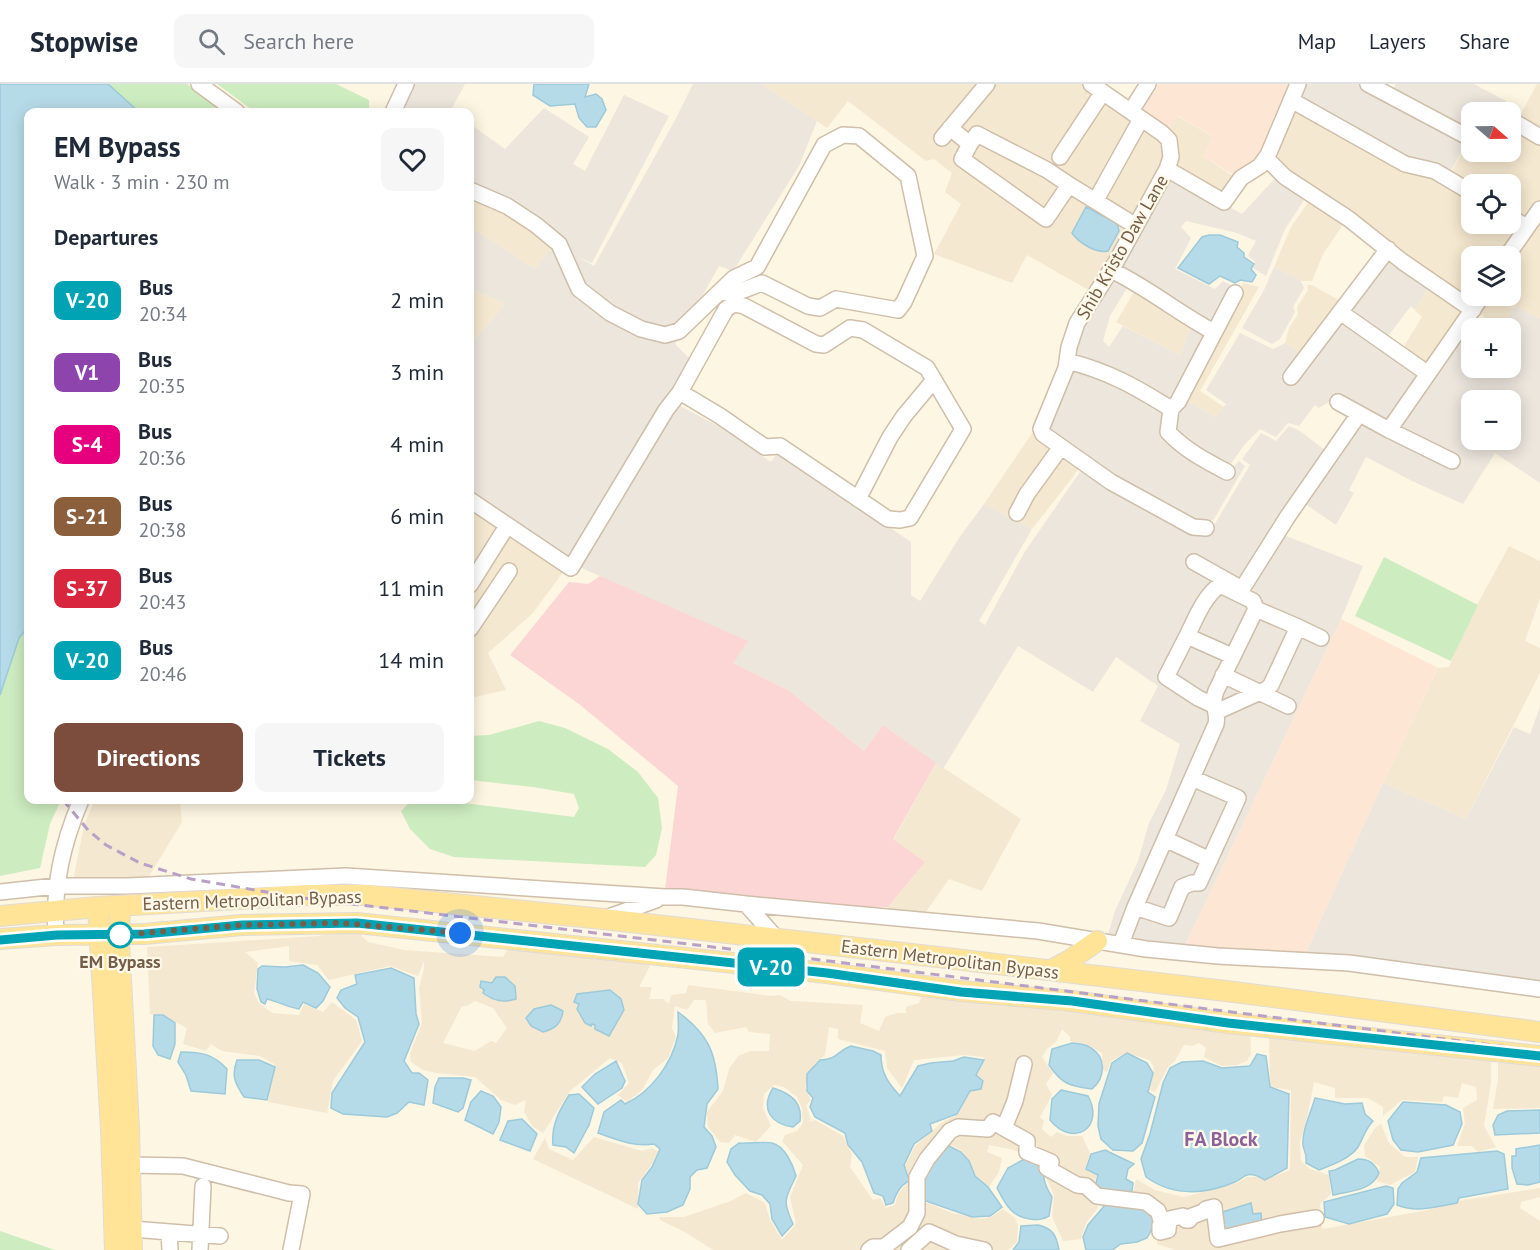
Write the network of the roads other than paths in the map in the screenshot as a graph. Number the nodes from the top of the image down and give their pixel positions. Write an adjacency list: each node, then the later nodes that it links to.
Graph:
1 (199, 84): 9 (street)
2 (406, 84): 10 (street)
3 (987, 84): 15 (street)
4 (1148, 84): 11 (street)
5 (1298, 84): 8 (street)
6 (1368, 84): 13 (street)
7 (1097, 88): 11 (street, Shib Kristo Daw Lane); 16 (street)
8 (1291, 100): 17 (street); 20 (street)
9 (232, 108)
10 (395, 108)
11 (1136, 115): 18 (street, Shib Kristo Daw Lane); 22 (street)
12 (1521, 126): 14 (street)
13 (1461, 133)
14 (1540, 137)
15 (970, 144): 19 (street); 19 (street)
16 (1060, 157)
17 (1266, 158): 18 (street); 28 (street)
18 (1167, 169): 25 (street, Shib Kristo Daw Lane)
19 (1071, 186): 22 (street)
20 (1461, 186)
21 (474, 192): 32 (street)
22 (1096, 200): 25 (street)
23 (1540, 209): 26 (street)
24 (1521, 223): 26 (street)
25 (1136, 226): 30 (street, Shib Kristo Daw Lane)
26 (1527, 227): 27 (street)
27 (1514, 246)
28 (1388, 249): 35 (street); 36 (street)
29 (757, 267): 31 (street); 31 (street); 32 (street)
30 (1111, 270): 37 (street); 38 (street, Shib Kristo Daw Lane)
31 (762, 284): 32 (street)
32 (719, 293)
33 (1235, 293): 37 (street)
34 (1476, 306): 35 (street)
35 (1473, 310): 39 (street)
36 (1340, 312): 39 (street); 40 (street)
37 (1214, 332): 44 (street)
38 (1067, 361): 44 (street); 47 (street, Shib Kristo Daw Lane)
39 (1427, 374): 46 (street)
40 (1291, 377)
41 (934, 380): 42 (street); 50 (street); 50 (street)
42 (680, 392): 50 (street); 53 (street)
43 (1338, 402): 45 (street)
44 (1171, 409): 49 (street)
45 (1359, 414): 46 (street); 55 (street)
46 (1389, 430): 48 (street)
47 (1061, 447): 52 (street); 54 (street, Shib Kristo Daw Lane)
48 (1452, 461)
49 (1227, 472)
50 (858, 499)
51 (474, 503): 53 (street)
52 (1017, 513)
53 (507, 526): 57 (street)
54 (1206, 528)
55 (1194, 562)
56 (508, 571): 58 (street)
57 (474, 579)
58 (475, 609)
59 (1256, 609): 60 (street); 61 (street); 63 (street)
60 (1298, 627): 62 (street); 65 (street)
61 (1187, 636): 63 (street); 67 (street)
62 (1321, 638)
63 (1232, 656): 64 (street)
64 (1223, 675): 65 (street); 67 (street)
65 (1262, 693): 66 (street); 67 (street)
66 (1288, 706)
67 (1215, 708): 68 (street)
68 (1192, 778): 70 (street); 71 (street)
69 (79, 804): 72 (street)
70 (1165, 839): 71 (street); 78 (street)
71 (1210, 860): 78 (street)
72 (56, 886): 73 (street); 74 (street); 79 (street)
73 (0, 892)
74 (665, 897): 75 (street); 81 (street)
75 (746, 904): 86 (street); 87 (street)
76 (120, 906): 77 (main road, Eastern Metropolitan Bypass); 81 (main road, Eastern Metropolitan Bypass); 82 (main road)
77 (98, 907): 79 (main road, Eastern Metropolitan Bypass); 84 (main road)
78 (1135, 907): 88 (street)
79 (55, 911): 80 (main road, Eastern Metropolitan Bypass); 83 (street)
80 (0, 916)
81 (603, 919): 86 (main road, Eastern Metropolitan Bypass)
82 (120, 934): 84 (main road, Eastern Metropolitan Bypass); 89 (main road, Eastern Metropolitan Bypass); 96 (main road)
83 (57, 935): 84 (main road, Eastern Metropolitan Bypass); 85 (main road, Eastern Metropolitan Bypass)
84 (99, 935): 103 (main road)
85 (0, 939)
86 (777, 939): 89 (street); 90 (main road, Eastern Metropolitan Bypass)
87 (1097, 940): 88 (street); 90 (main road)
88 (1121, 944): 91 (street)
89 (777, 968): 93 (main road, Eastern Metropolitan Bypass)
90 (1051, 970): 92 (main road, Eastern Metropolitan Bypass)
91 (1540, 989)
92 (1540, 1032)
93 (1540, 1056)
94 (1024, 1064): 95 (street)
95 (1004, 1128): 98 (street); 107 (street)
96 (130, 1165): 99 (main road); 106 (street)
97 (203, 1186): 102 (street)
98 (1316, 1218)
99 (132, 1229): 100 (street); 104 (main road)
100 (169, 1232): 102 (street); 105 (street)
101 (220, 1236): 102 (street)
102 (200, 1242)
103 (114, 1250)
104 (132, 1250)
105 (170, 1250)
106 (291, 1250)
107 (869, 1250)
108 (909, 1250): 109 (street)
109 (984, 1250)

